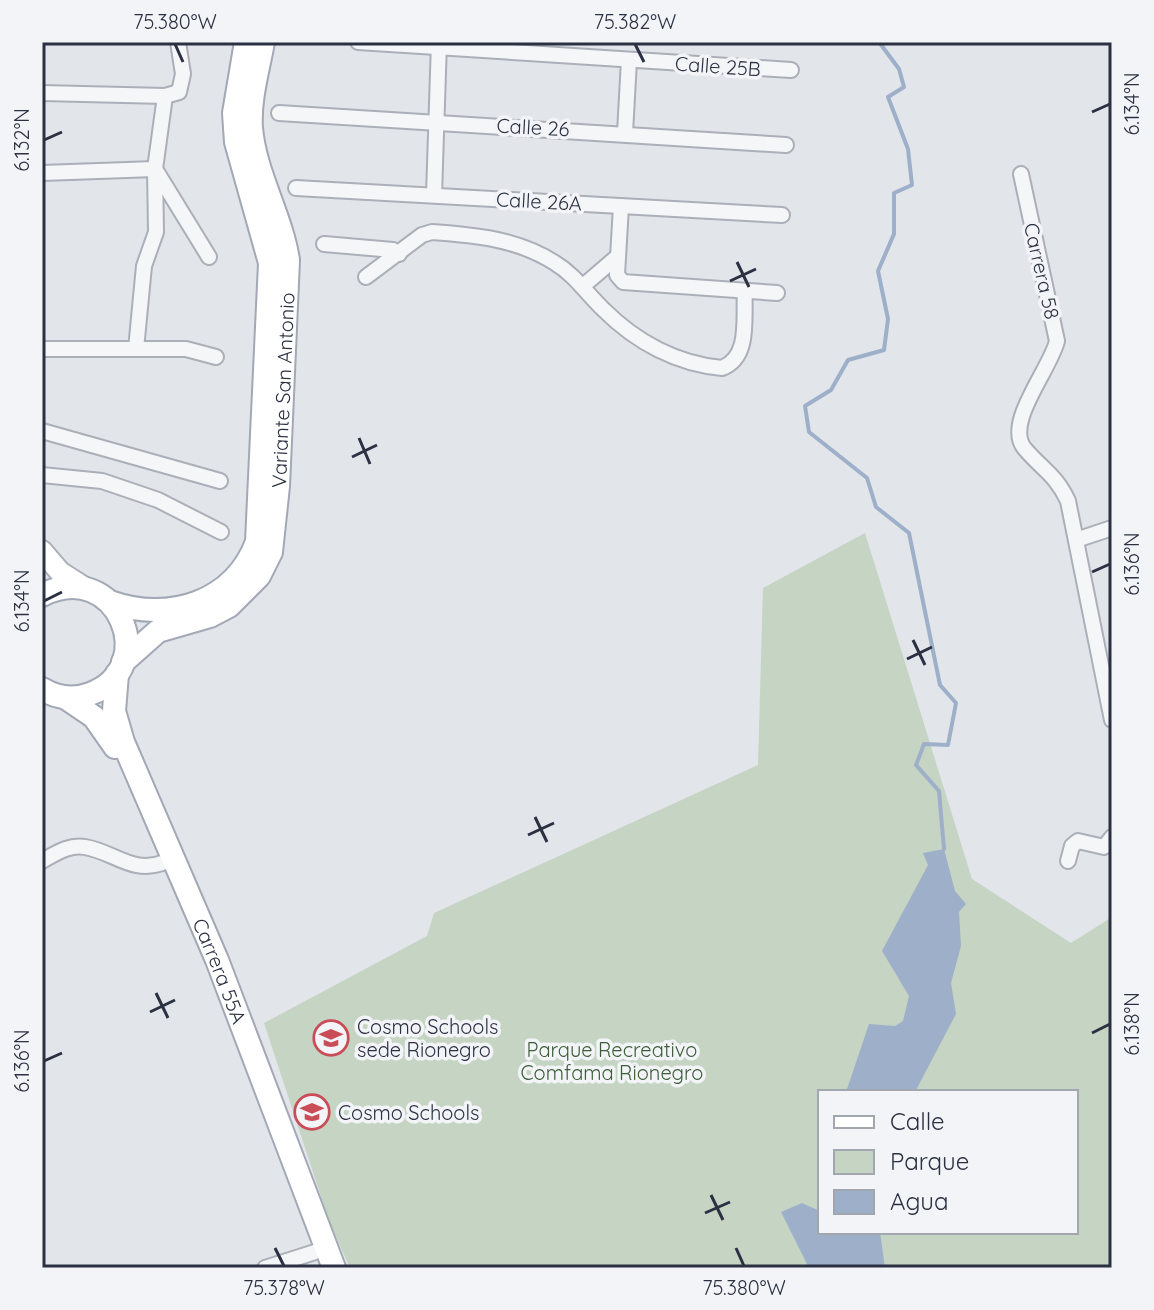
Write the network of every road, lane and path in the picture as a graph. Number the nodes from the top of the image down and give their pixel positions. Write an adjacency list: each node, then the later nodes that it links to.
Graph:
1 (178, 42): 9 (street)
2 (246, 42): 41 (main road, Variante San Antonio)
3 (263, 42): 42 (main road, Variante San Antonio)
4 (358, 42): 5 (street, Calle 25B)
5 (439, 45): 6 (street, Calle 25B); 11 (street)
6 (629, 60): 7 (street, Calle 25B); 12 (street)
7 (791, 70)
8 (42, 93): 9 (street)
9 (165, 96): 14 (street)
10 (279, 113): 11 (street, Calle 26)
11 (436, 121): 12 (street, Calle 26); 18 (street)
12 (625, 133): 13 (street, Calle 26)
13 (786, 145)
14 (155, 169): 15 (street); 24 (street); 30 (street)
15 (42, 173)
16 (1021, 174): 37 (street, Carrera 58)
17 (296, 188): 18 (street, Calle 26A)
18 (434, 195): 19 (street, Calle 26A)
19 (621, 206): 20 (street, Calle 26A); 23 (street)
20 (782, 215)
21 (324, 244): 22 (street)
22 (399, 254): 25 (street); 26 (street)
23 (618, 256): 26 (street); 27 (street)
24 (209, 257)
25 (366, 277)
26 (583, 286): 27 (street)
27 (745, 291): 28 (street)
28 (777, 293)
29 (42, 349): 30 (street)
30 (136, 349): 31 (street)
31 (216, 357)
32 (42, 431): 34 (street)
33 (42, 475): 36 (street)
34 (220, 481)
35 (1112, 528): 37 (street)
36 (221, 532)
37 (1076, 540): 45 (street, Carrera 58)
38 (42, 551): 39 (main road)
39 (85, 588): 40 (main road); 41 (main road, Variante San Antonio)
40 (42, 595)
41 (110, 602): 42 (main road, Carrera 55A)
42 (120, 668): 44 (main road, Variante San Antonio); 52 (main road, Carrera 55A)
43 (42, 689): 44 (main road, Carrera 55A)
44 (66, 698): 49 (main road, Carrera 55A)
45 (1112, 720)
46 (1112, 837): 48 (street)
47 (42, 861): 49 (street)
48 (1068, 861)
49 (165, 862): 50 (main road, Carrera 55A)
50 (319, 1260): 51 (street)
51 (265, 1268)
52 (334, 1268)

